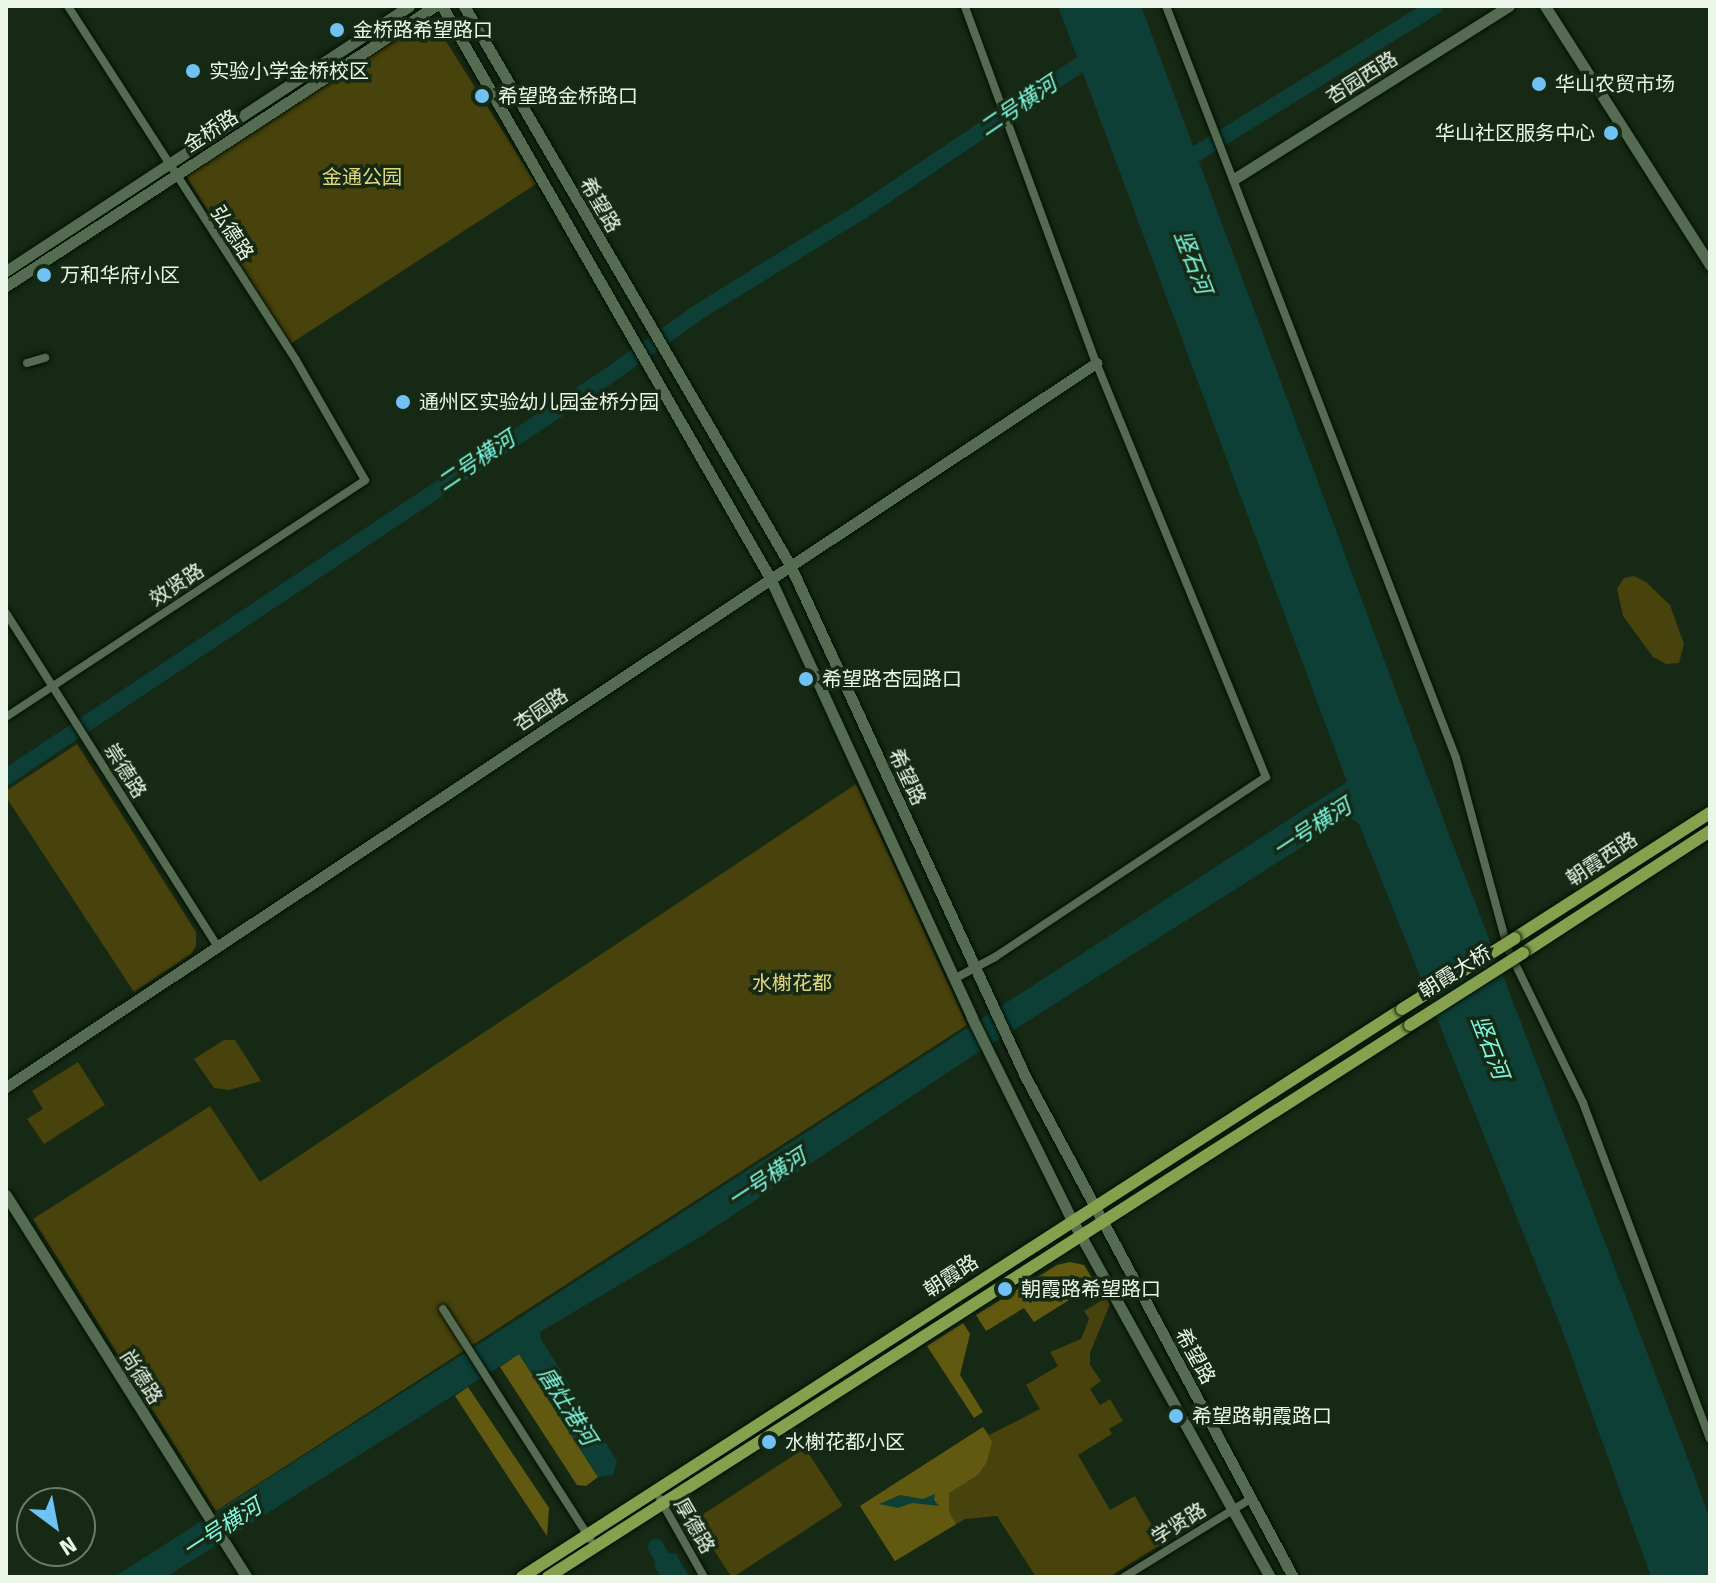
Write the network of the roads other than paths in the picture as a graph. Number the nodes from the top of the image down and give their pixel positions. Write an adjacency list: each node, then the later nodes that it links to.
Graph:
1 (68, 6): 10 (street, 弘德路)
2 (409, 6): 10 (main road, 金桥路)
3 (435, 6): 14 (main road, 金桥路)
4 (442, 6): 20 (main road, 希望路)
5 (464, 6): 19 (main road, 希望路)
6 (965, 6): 17 (street)
7 (1166, 6): 11 (street)
8 (1509, 6): 11 (main road, 杏园西路)
9 (1545, 6): 12 (main road)
10 (168, 164): 13 (main road, 金桥路); 18 (street, 弘德路)
11 (1234, 179): 40 (street)
12 (1710, 265)
13 (6, 271)
14 (6, 286)
15 (45, 358): 16 (street)
16 (27, 363)
17 (1096, 363): 19 (main road, 杏园路); 29 (street)
18 (365, 480): 22 (street, 效贤路)
19 (790, 565): 20 (main road, 杏园路); 29 (main road, 希望路)
20 (770, 578): 27 (main road, 杏园路); 30 (main road, 希望路)
21 (6, 613): 22 (street, 崇德路)
22 (52, 686): 23 (street, 效贤路); 27 (street, 崇德路)
23 (6, 717)
24 (1710, 813): 26 (main road, 朝霞西路)
25 (1710, 831): 28 (main road, 朝霞西路)
26 (1515, 938): 31 (main road, 朝霞大桥, bridge)
27 (218, 947): 33 (main road, 杏园路)
28 (1523, 953): 32 (main road, 朝霞大桥, bridge)
29 (976, 968): 30 (street); 35 (main road, 希望路)
30 (954, 979): 36 (main road, 希望路)
31 (1402, 1009): 35 (main road, 朝霞路)
32 (1410, 1025): 37 (main road, 朝霞路)
33 (6, 1087)
34 (6, 1195): 46 (main road, 尚德路)
35 (1094, 1206): 36 (main road, 朝霞路); 37 (main road, 希望路)
36 (1072, 1220): 38 (main road, 希望路); 41 (main road, 朝霞路)
37 (1104, 1220): 38 (main road, 朝霞路); 42 (main road, 希望路)
38 (1081, 1234): 41 (main road, 朝霞路); 43 (main road, 希望路)
39 (443, 1309): 44 (street)
40 (1710, 1439)
41 (659, 1498): 44 (main road, 朝霞路); 45 (main road, 朝霞路); 49 (street, 厚德路)
42 (1252, 1498): 43 (street, 学贤路); 52 (main road, 希望路)
43 (1234, 1509): 50 (street, 学贤路); 51 (main road, 希望路)
44 (587, 1535): 45 (street); 47 (main road, 朝霞路)
45 (595, 1546): 48 (main road, 朝霞路)
46 (247, 1577)
47 (522, 1577)
48 (548, 1577)
49 (704, 1577)
50 (1124, 1577)
51 (1270, 1577)
52 (1293, 1577)

